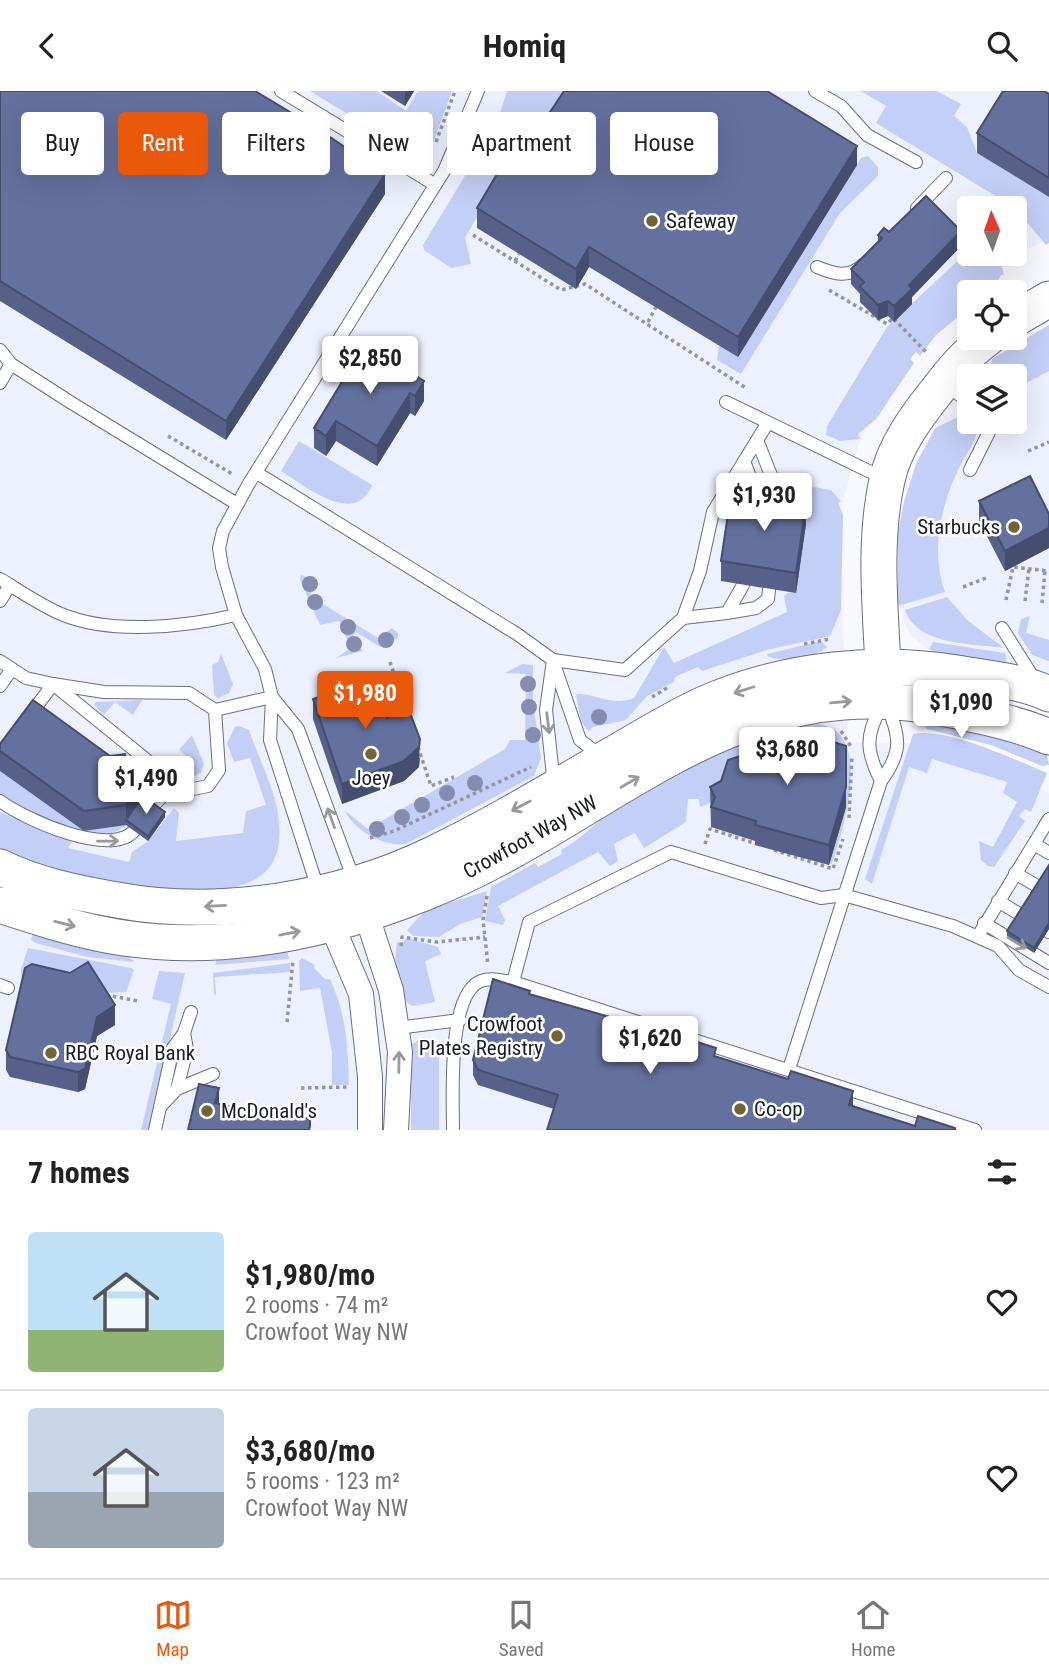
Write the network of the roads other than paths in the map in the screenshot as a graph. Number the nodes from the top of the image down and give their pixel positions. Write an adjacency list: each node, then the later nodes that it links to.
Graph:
1 (281, 91): 6 (lane)
2 (478, 91): 6 (lane)
3 (815, 91): 4 (lane)
4 (916, 162)
5 (946, 178): 7 (lane)
6 (434, 184): 23 (lane)
7 (905, 221)
8 (876, 251): 9 (lane)
9 (817, 267)
10 (1049, 299): 11 (street)
11 (1027, 312)
12 (0, 350): 14 (lane)
13 (971, 350): 16 (street)
14 (12, 363): 15 (lane); 25 (lane)
15 (0, 383)
16 (956, 393): 24 (street)
17 (726, 402): 18 (lane)
18 (767, 424): 20 (lane); 24 (lane)
19 (988, 434): 22 (lane)
20 (757, 440): 21 (lane); 27 (lane)
21 (744, 461): 26 (lane); 34 (lane)
22 (970, 470)
23 (257, 473): 25 (lane); 36 (lane)
24 (887, 480): 38 (street)
25 (237, 504): 33 (lane)
26 (749, 530)
27 (776, 534)
28 (746, 558): 32 (lane)
29 (773, 561): 32 (lane)
30 (5, 582): 31 (lane); 33 (lane)
31 (0, 601)
32 (727, 613): 34 (lane)
33 (236, 615): 43 (lane)
34 (683, 618): 36 (lane)
35 (1002, 628): 42 (lane)
36 (553, 660): 48 (lane); 49 (lane, one-way to 49)
37 (0, 661): 39 (lane)
38 (883, 666): 42 (street, Crowfoot Way NW); 44 (street); 48 (street, Crowfoot Way NW, one-way to 48)
39 (12, 669): 40 (lane); 41 (lane)
40 (52, 684): 45 (lane); 46 (lane); 51 (lane)
41 (0, 686)
42 (1045, 693)
43 (272, 697): 45 (lane); 60 (lane); 63 (lane, one-way to 43)
44 (884, 700): 47 (street, Crowfoot Way NW); 50 (lane); 50 (lane); 63 (street, Crowfoot Way NW, one-way to 44)
45 (215, 710): 51 (lane)
46 (24, 723)
47 (1049, 737)
48 (605, 759): 49 (street, Crowfoot Way NW)
49 (547, 775): 63 (street, Crowfoot Way NW, one-way to 63)
50 (881, 781): 62 (lane)
51 (176, 783): 53 (lane)
52 (0, 801): 55 (lane, one-way to 55)
53 (152, 807)
54 (1049, 819): 56 (lane)
55 (134, 831)
56 (1034, 845): 57 (lane); 59 (lane)
57 (1049, 853)
58 (2, 871): 60 (street, Crowfoot Way NW, one-way to 58)
59 (1016, 873): 61 (lane); 64 (lane)
60 (319, 892): 63 (street, Crowfoot Way NW); 67 (street)
61 (1049, 893)
62 (844, 895): 69 (lane); 71 (lane); 77 (lane)
63 (360, 898): 67 (street, Crowfoot Way NW); 75 (street)
64 (998, 901): 66 (lane); 68 (lane)
65 (0, 905): 67 (street, Crowfoot Way NW, one-way to 67)
66 (984, 923): 69 (lane); 70 (lane, one-way to 70)
67 (331, 925): 82 (street)
68 (1049, 932)
69 (978, 936): 72 (lane)
70 (1049, 963)
71 (513, 982): 74 (lane); 77 (lane)
72 (1049, 986)
73 (191, 1012): 76 (lane)
74 (460, 1020): 75 (lane); 84 (lane)
75 (397, 1028): 83 (street, one-way to 75)
76 (184, 1033): 79 (lane); 80 (lane)
77 (789, 1069): 85 (lane)
78 (213, 1074): 79 (lane)
79 (177, 1089): 80 (lane)
80 (160, 1107): 81 (lane)
81 (155, 1130)
82 (370, 1130)
83 (396, 1130)
84 (453, 1130)
85 (975, 1130)

